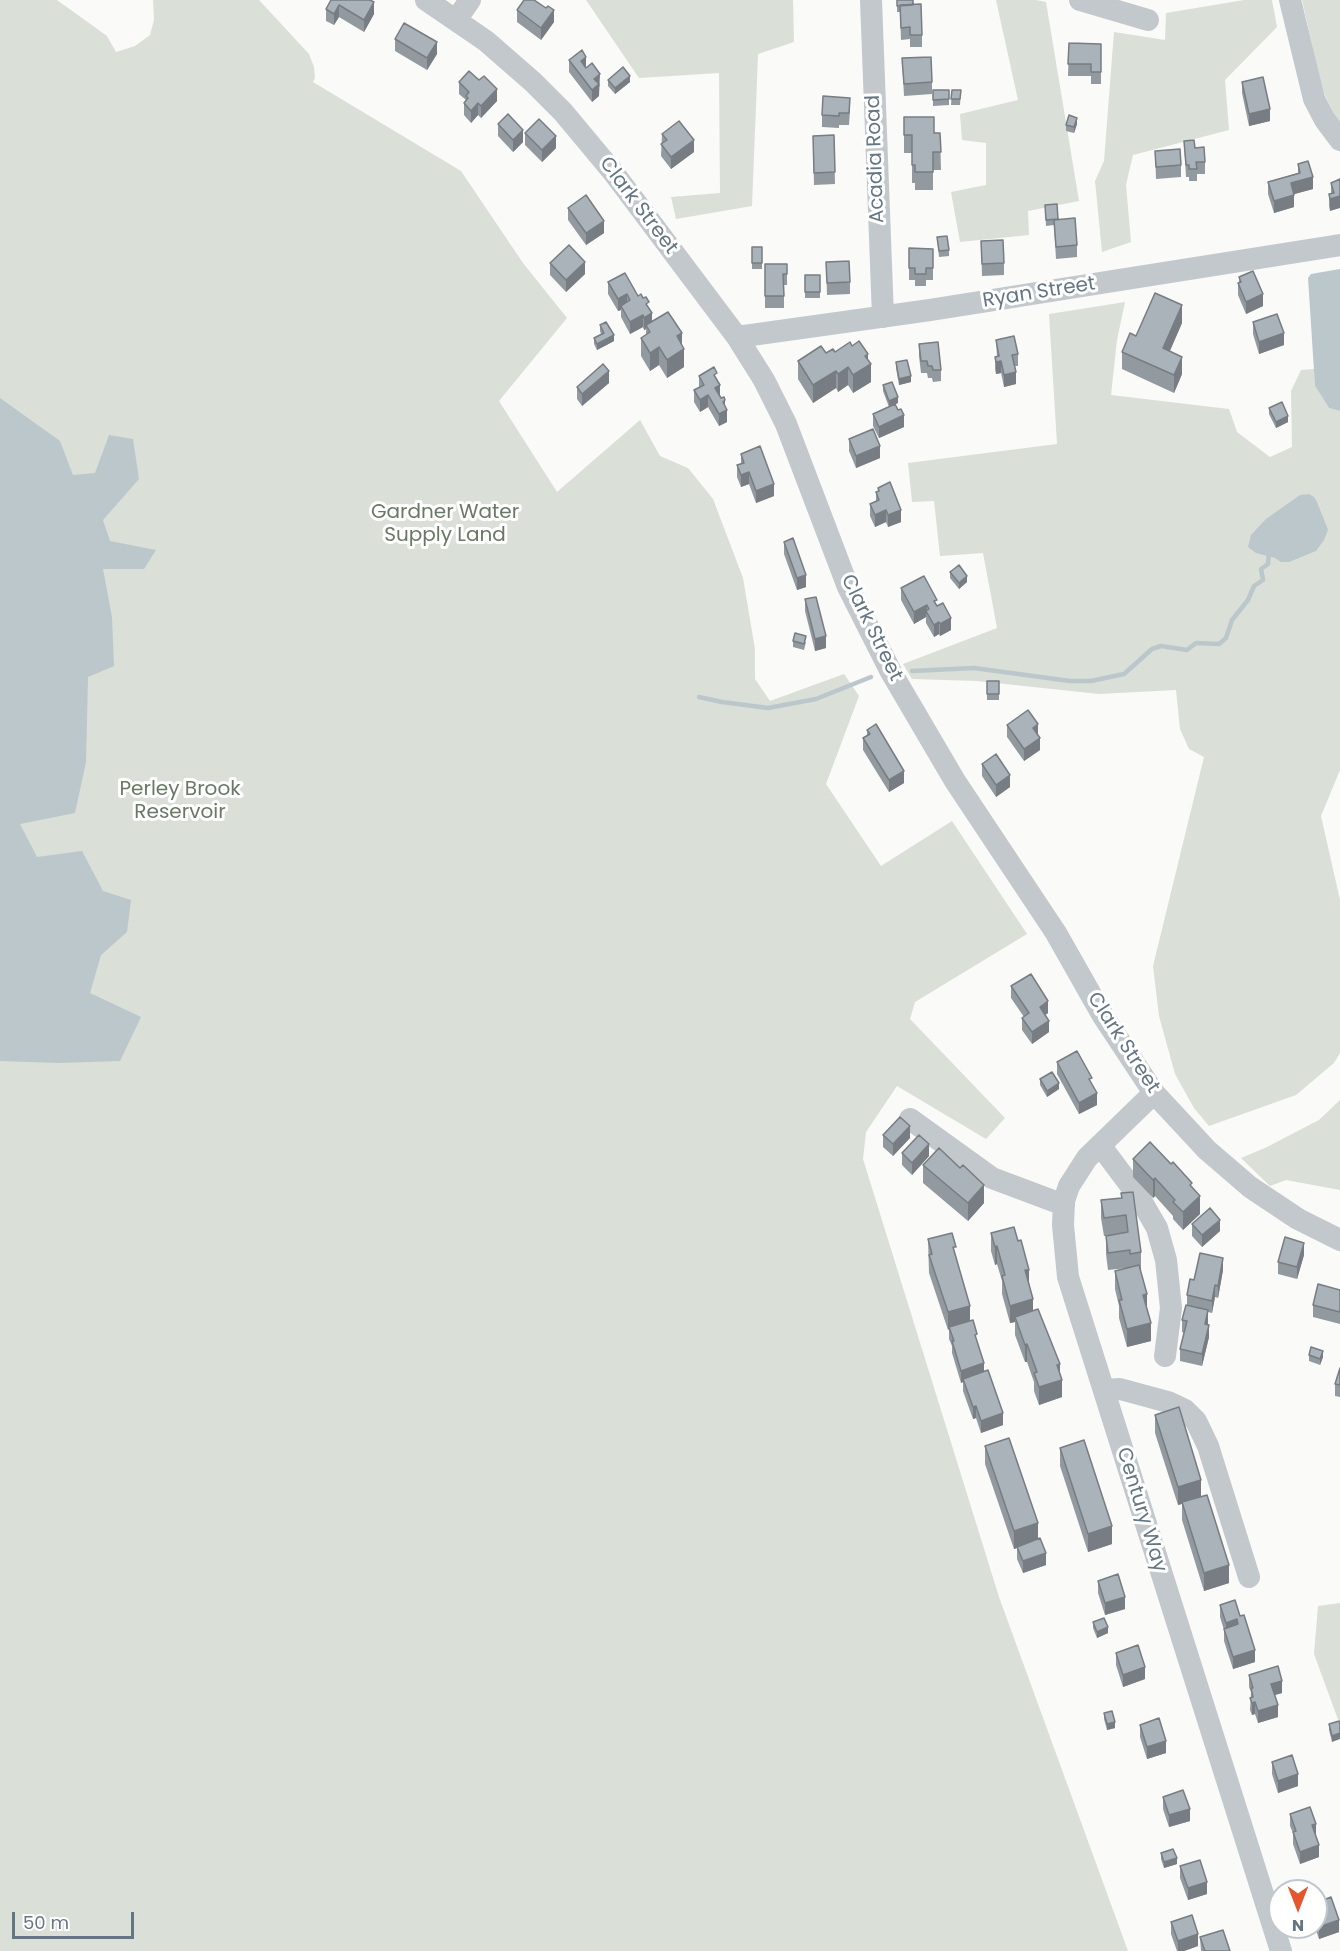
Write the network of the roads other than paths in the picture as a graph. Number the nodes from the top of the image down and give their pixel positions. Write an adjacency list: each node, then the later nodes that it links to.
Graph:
1 (426, 0): 6 (street, Clark Street)
2 (470, 0): 6 (street)
3 (872, 0): 10 (street, Acadia Road)
4 (1080, 0): 7 (street)
5 (1290, 0): 8 (street)
6 (456, 20): 11 (street, Clark Street)
7 (1148, 20)
8 (1340, 140)
9 (1340, 245): 10 (street, Ryan Street)
10 (883, 317): 11 (street, Ryan Street)
11 (737, 337): 12 (street, Clark Street)
12 (1154, 1093): 14 (street, Century Way); 16 (street, Clark Street)
13 (910, 1119): 15 (street)
14 (1100, 1145): 15 (street, Century Way); 17 (street)
15 (1064, 1205): 18 (street, Century Way)
16 (1340, 1240)
17 (1165, 1356)
18 (1104, 1390): 19 (street); 20 (street, Century Way)
19 (1248, 1577)
20 (1281, 1951)

